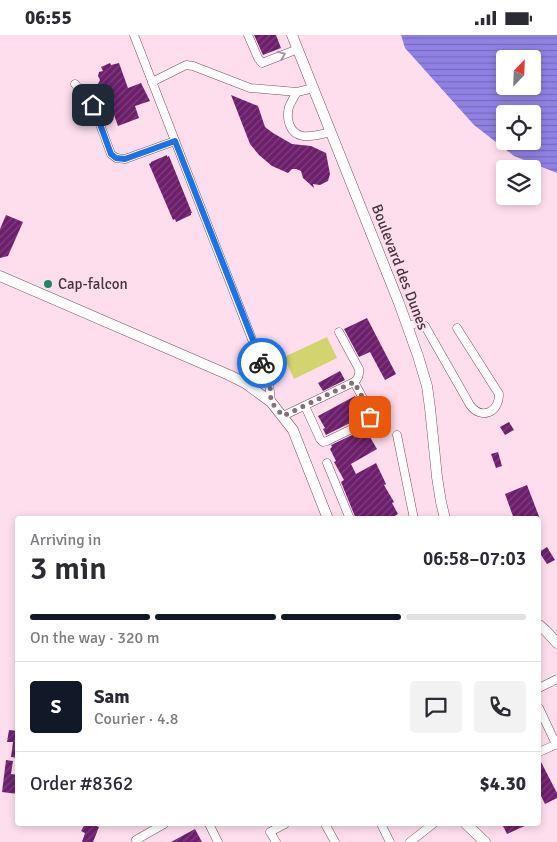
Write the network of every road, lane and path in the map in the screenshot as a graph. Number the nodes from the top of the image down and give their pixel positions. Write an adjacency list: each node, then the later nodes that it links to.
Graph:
1 (134, 35): 5 (street)
2 (248, 35): 4 (street, one-way to 4)
3 (292, 35): 4 (main road, Boulevard des Dunes)
4 (298, 49): 7 (main road, Boulevard des Dunes)
5 (152, 83): 8 (street); 10 (street)
6 (75, 84): 10 (street)
7 (314, 88): 8 (street); 9 (main road, Boulevard des Dunes)
8 (297, 92): 9 (street)
9 (331, 133): 12 (main road, Boulevard des Dunes)
10 (175, 141): 16 (street)
11 (0, 276): 16 (main road)
12 (408, 326): 13 (street); 24 (main road, Boulevard des Dunes)
13 (457, 328)
14 (340, 332): 15 (street)
15 (354, 382): 17 (street); 17 (street)
16 (271, 402): 18 (main road)
17 (305, 406): 18 (street)
18 (283, 416): 21 (main road)
19 (397, 435): 23 (street)
20 (327, 463): 22 (street)
21 (327, 516)
22 (349, 516)
23 (413, 516)
24 (444, 516)
25 (541, 627): 26 (main road)
26 (557, 643)
27 (557, 679): 28 (street)
28 (541, 688)
29 (541, 712): 30 (street)
30 (556, 744): 31 (street)
31 (541, 751)
32 (161, 826): 39 (street)
33 (210, 826): 40 (street)
34 (275, 826): 41 (street)
35 (326, 826): 42 (street)
36 (382, 826): 43 (street)
37 (430, 826): 44 (street)
38 (468, 826): 45 (main road)
39 (137, 842)
40 (218, 842)
41 (276, 842)
42 (335, 842)
43 (390, 842)
44 (410, 842)
45 (485, 842)

